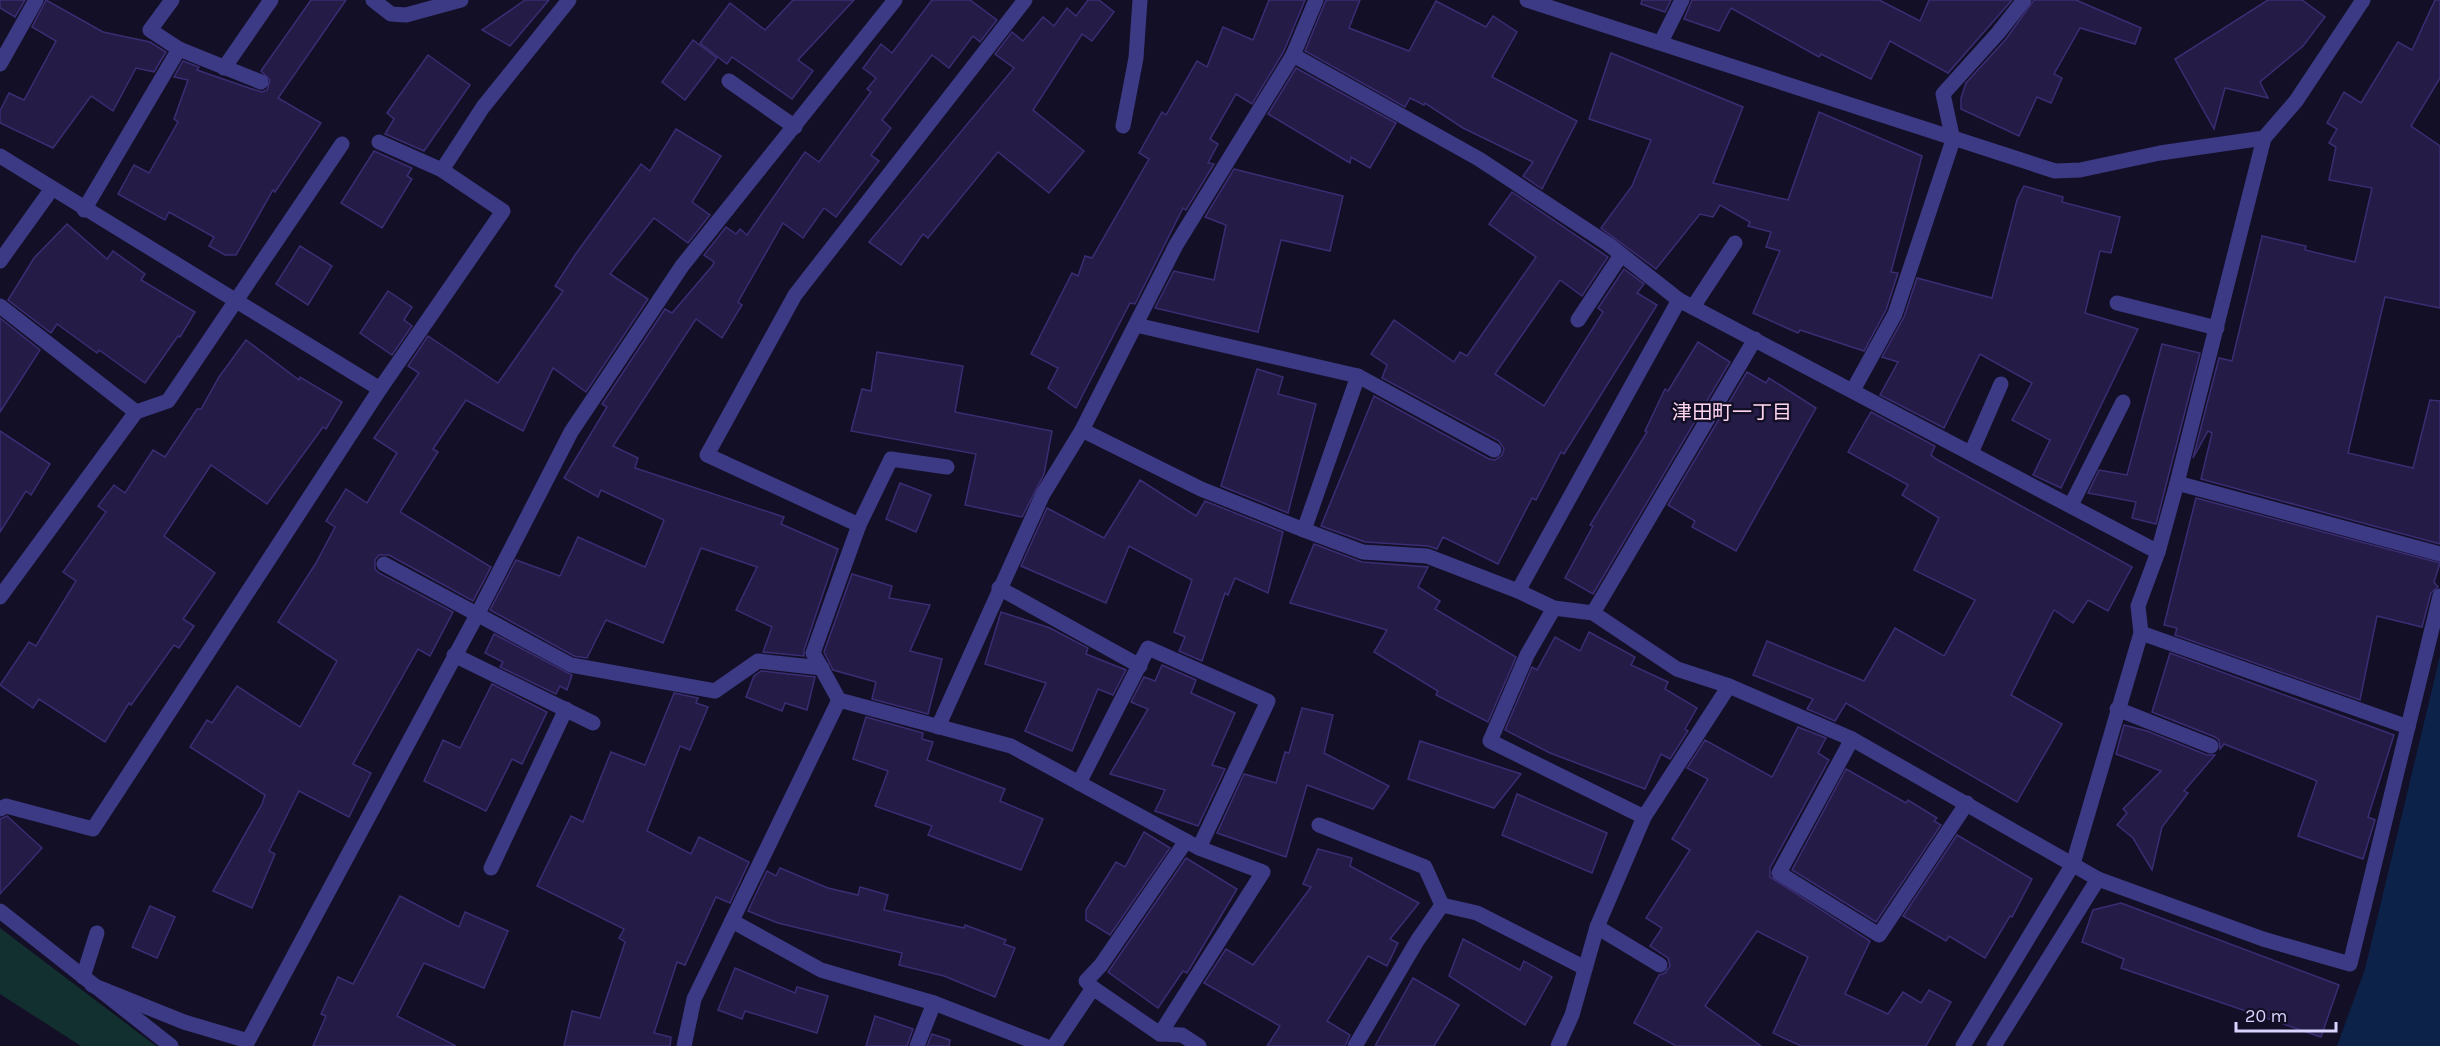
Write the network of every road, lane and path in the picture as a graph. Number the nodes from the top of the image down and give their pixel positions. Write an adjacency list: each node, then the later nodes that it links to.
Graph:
1 (36, 0): 18 (street)
2 (172, 0): 16 (street)
3 (271, 0): 19 (street)
4 (373, 0): 5 (street)
5 (461, 0)
6 (569, 0): 29 (street)
7 (895, 0): 23 (street)
8 (1026, 0): 56 (street)
9 (1140, 0): 22 (street)
10 (1316, 0): 17 (street)
11 (1527, 0): 15 (street)
12 (1682, 0): 15 (street)
13 (2024, 0): 25 (street)
14 (2363, 0): 24 (street)
15 (1661, 42): 25 (street)
16 (179, 49): 19 (street); 31 (street)
17 (1293, 55): 33 (street); 41 (street)
18 (0, 64)
19 (224, 68): 21 (street)
20 (729, 81): 23 (street)
21 (261, 82)
22 (1123, 126)
23 (795, 127): 67 (street)
24 (2264, 138): 25 (street); 42 (street)
25 (1953, 140): 47 (street)
26 (379, 142): 29 (street)
27 (342, 144): 35 (street)
28 (0, 156): 30 (street)
29 (442, 170): 46 (street)
30 (51, 190): 31 (street); 34 (street)
31 (84, 210): 35 (street)
32 (1734, 243): 39 (street)
33 (1621, 255): 36 (street); 40 (street)
34 (0, 261)
35 (234, 300): 46 (street); 49 (street)
36 (1679, 300): 39 (street); 62 (street)
37 (2117, 303): 42 (street)
38 (0, 306): 49 (street)
39 (1693, 307): 43 (street)
40 (1578, 320)
41 (1136, 325): 44 (street); 50 (street)
42 (2217, 328): 54 (street)
43 (1755, 339): 47 (street); 66 (street)
44 (1358, 376): 51 (street); 57 (street)
45 (2001, 384): 52 (street)
46 (380, 389): 83 (street)
47 (1853, 390): 52 (street)
48 (2123, 402): 55 (street)
49 (136, 412): 64 (street)
50 (1082, 430): 57 (street); 61 (street)
51 (1494, 450)
52 (1971, 453): 55 (street)
53 (947, 467): 56 (street)
54 (2177, 483): 58 (street); 59 (street)
55 (2071, 506): 58 (street)
56 (859, 525): 71 (street)
57 (1304, 530): 62 (street)
58 (2158, 552): 68 (street)
59 (2440, 554)
60 (384, 564): 67 (street)
61 (999, 588): 70 (street); 77 (street)
62 (1518, 591): 65 (street)
63 (2440, 596): 78 (street)
64 (0, 597)
65 (1554, 608): 66 (street); 84 (street)
66 (1593, 613): 72 (street)
67 (477, 615): 69 (street); 71 (street)
68 (2141, 633): 75 (street); 78 (street)
69 (454, 655): 74 (street); 101 (street)
70 (1140, 666): 81 (street); 86 (street)
71 (822, 668): 73 (street)
72 (1729, 686): 79 (street); 84 (street)
73 (839, 700): 77 (street); 92 (street)
74 (566, 709): 76 (street); 88 (street)
75 (2117, 709): 80 (street); 87 (street)
76 (593, 723)
77 (938, 727): 81 (street)
78 (2408, 727): 89 (street)
79 (1852, 739): 82 (street); 82 (street)
80 (2211, 746)
81 (1079, 783): 86 (street)
82 (1966, 803): 87 (street)
83 (0, 809)
84 (1644, 817): 93 (street)
85 (1319, 825): 90 (street)
86 (1193, 845): 98 (street); 100 (street)
87 (2073, 864): 89 (street); 110 (street)
88 (491, 868)
89 (2098, 879): 111 (street)
90 (1442, 905): 96 (street); 108 (street)
91 (0, 912): 97 (street)
92 (732, 921): 99 (street); 103 (street)
93 (1596, 927): 95 (street); 96 (street)
94 (97, 933): 97 (street)
95 (1660, 965)
96 (1585, 968): 109 (street)
97 (87, 981): 101 (street); 102 (street)
98 (1094, 988): 100 (street); 106 (street)
99 (934, 1003): 104 (street); 105 (street)
100 (1160, 1034): 107 (street)
101 (246, 1043)
102 (171, 1046)
103 (684, 1046)
104 (917, 1046)
105 (1045, 1046)
106 (1054, 1046)
107 (1199, 1046)
108 (1355, 1046)
109 (1558, 1046)
110 (1964, 1046)
111 (1994, 1046)

